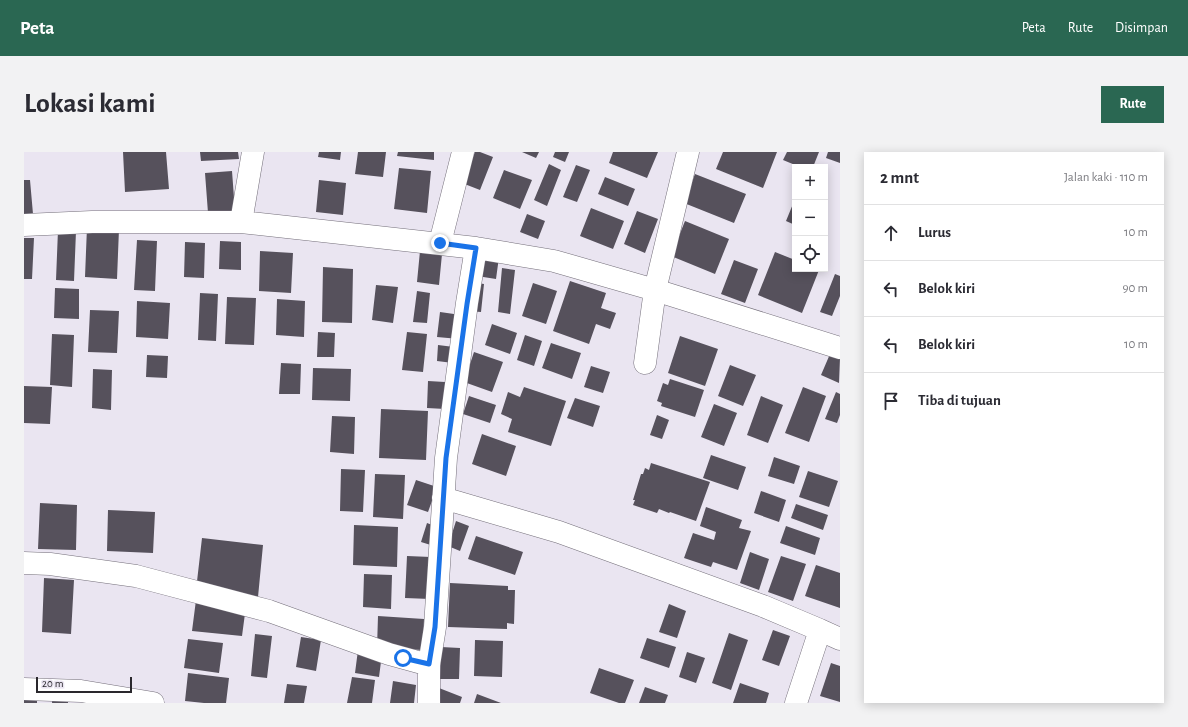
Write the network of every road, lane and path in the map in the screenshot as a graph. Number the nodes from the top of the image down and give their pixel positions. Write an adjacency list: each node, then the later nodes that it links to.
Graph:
1 (253, 152): 4 (street)
2 (462, 152): 6 (street)
3 (688, 152): 8 (street)
4 (241, 222): 5 (street); 6 (street)
5 (24, 225)
6 (440, 243): 7 (street)
7 (476, 248): 8 (street); 11 (street)
8 (655, 290): 9 (street); 10 (street)
9 (840, 348)
10 (645, 363)
11 (443, 498): 13 (street); 15 (street)
12 (24, 563): 15 (street)
13 (820, 630): 14 (street); 19 (street)
14 (840, 639)
15 (429, 664): 18 (street)
16 (24, 689): 17 (street)
17 (153, 703)
18 (429, 703)
19 (796, 703)

